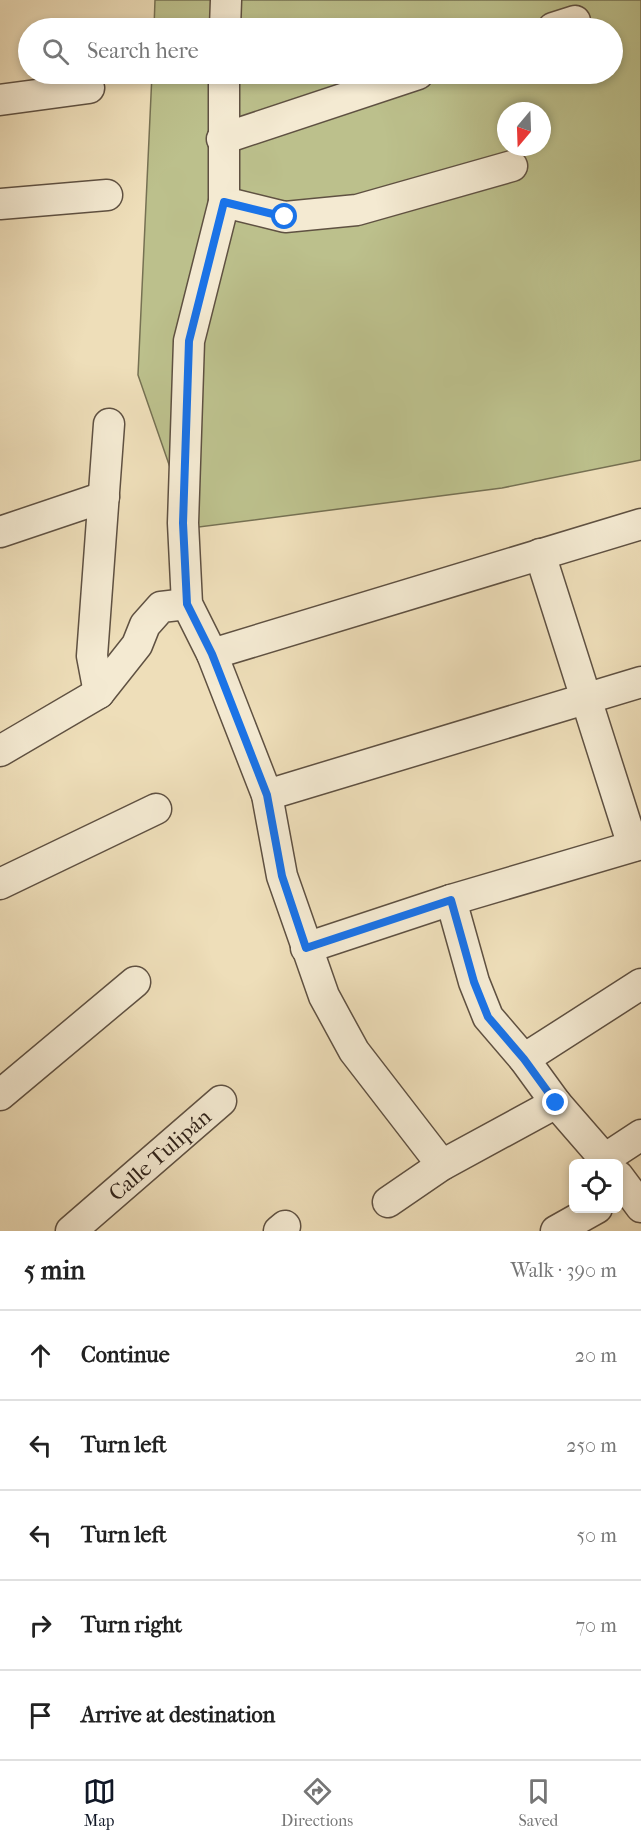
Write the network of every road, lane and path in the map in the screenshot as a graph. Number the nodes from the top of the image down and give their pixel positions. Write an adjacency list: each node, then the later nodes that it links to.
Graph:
1 (225, 0): 2 (street)
2 (225, 18)
3 (224, 84): 7 (street)
4 (388, 84): 7 (street)
5 (89, 88): 6 (street)
6 (0, 100)
7 (222, 139): 10 (street)
8 (512, 166): 10 (street)
9 (107, 195): 11 (street)
10 (224, 202): 17 (street)
11 (0, 204)
12 (109, 424): 13 (street)
13 (104, 497): 15 (street); 20 (street)
14 (641, 524): 16 (street)
15 (0, 532)
16 (540, 554): 18 (street); 21 (street)
17 (187, 604): 18 (street); 20 (street)
18 (212, 654): 23 (street)
19 (641, 682): 21 (street)
20 (99, 693): 22 (street)
21 (585, 700): 23 (street); 25 (street)
22 (0, 751)
23 (267, 795): 28 (street)
24 (156, 809): 26 (street)
25 (637, 845): 27 (street)
26 (0, 884)
27 (451, 900): 28 (street); 31 (street)
28 (306, 948): 37 (street)
29 (135, 982): 32 (street)
30 (641, 984): 31 (street)
31 (524, 1059): 34 (street)
32 (0, 1095)
33 (222, 1101): 41 (street, Calle Tulipán)
34 (556, 1103): 36 (street); 37 (street)
35 (641, 1135): 38 (street)
36 (601, 1159)
37 (442, 1165): 39 (street)
38 (623, 1175)
39 (388, 1202)
40 (590, 1213): 42 (street)
41 (71, 1231)
42 (556, 1231)

